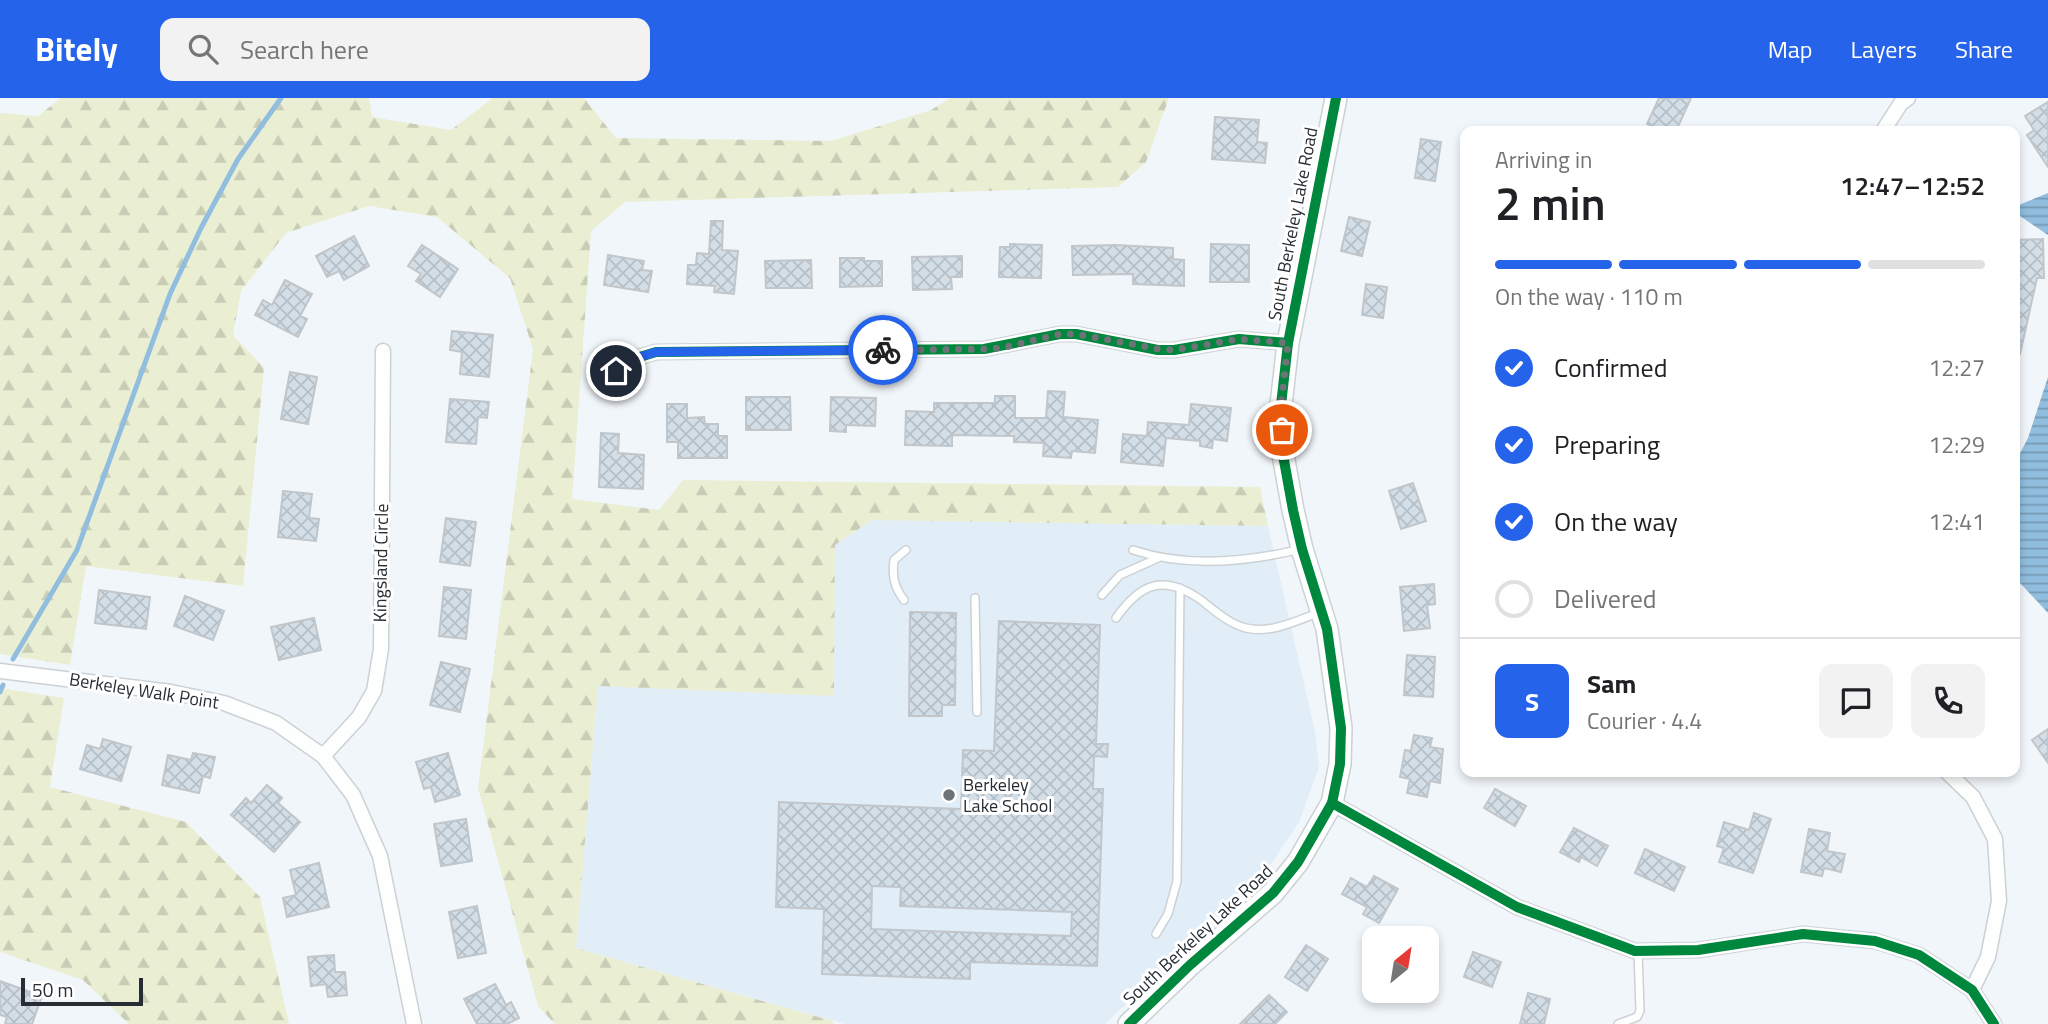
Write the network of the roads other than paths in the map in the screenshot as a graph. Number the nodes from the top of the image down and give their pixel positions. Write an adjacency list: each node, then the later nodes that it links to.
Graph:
1 (1336, 98): 4 (street, South Berkeley Lake Road)
2 (1908, 98): 3 (street)
3 (1886, 126)
4 (1288, 343): 6 (street); 7 (street, South Berkeley Lake Road)
5 (383, 351): 19 (street, Kingsland Circle)
6 (616, 371)
7 (1302, 549): 10 (lane); 15 (street, South Berkeley Lake Road)
8 (906, 550): 14 (lane)
9 (1133, 550): 10 (lane)
10 (1158, 558): 12 (lane)
11 (1180, 588): 15 (lane); 16 (lane); 22 (lane)
12 (1102, 594)
13 (975, 598): 18 (lane)
14 (904, 600)
15 (1322, 612): 21 (street, South Berkeley Lake Road)
16 (1116, 618)
17 (0, 671): 19 (street, Berkeley Walk Point)
18 (977, 712)
19 (323, 756): 25 (street, Berkeley Walk Point)
20 (1952, 777): 24 (street)
21 (1332, 803): 23 (street); 26 (street, South Berkeley Lake Road)
22 (1156, 934)
23 (1638, 951): 24 (street); 27 (lane)
24 (1972, 990): 28 (street)
25 (414, 1024)
26 (1129, 1024)
27 (1618, 1024)
28 (1994, 1024)

